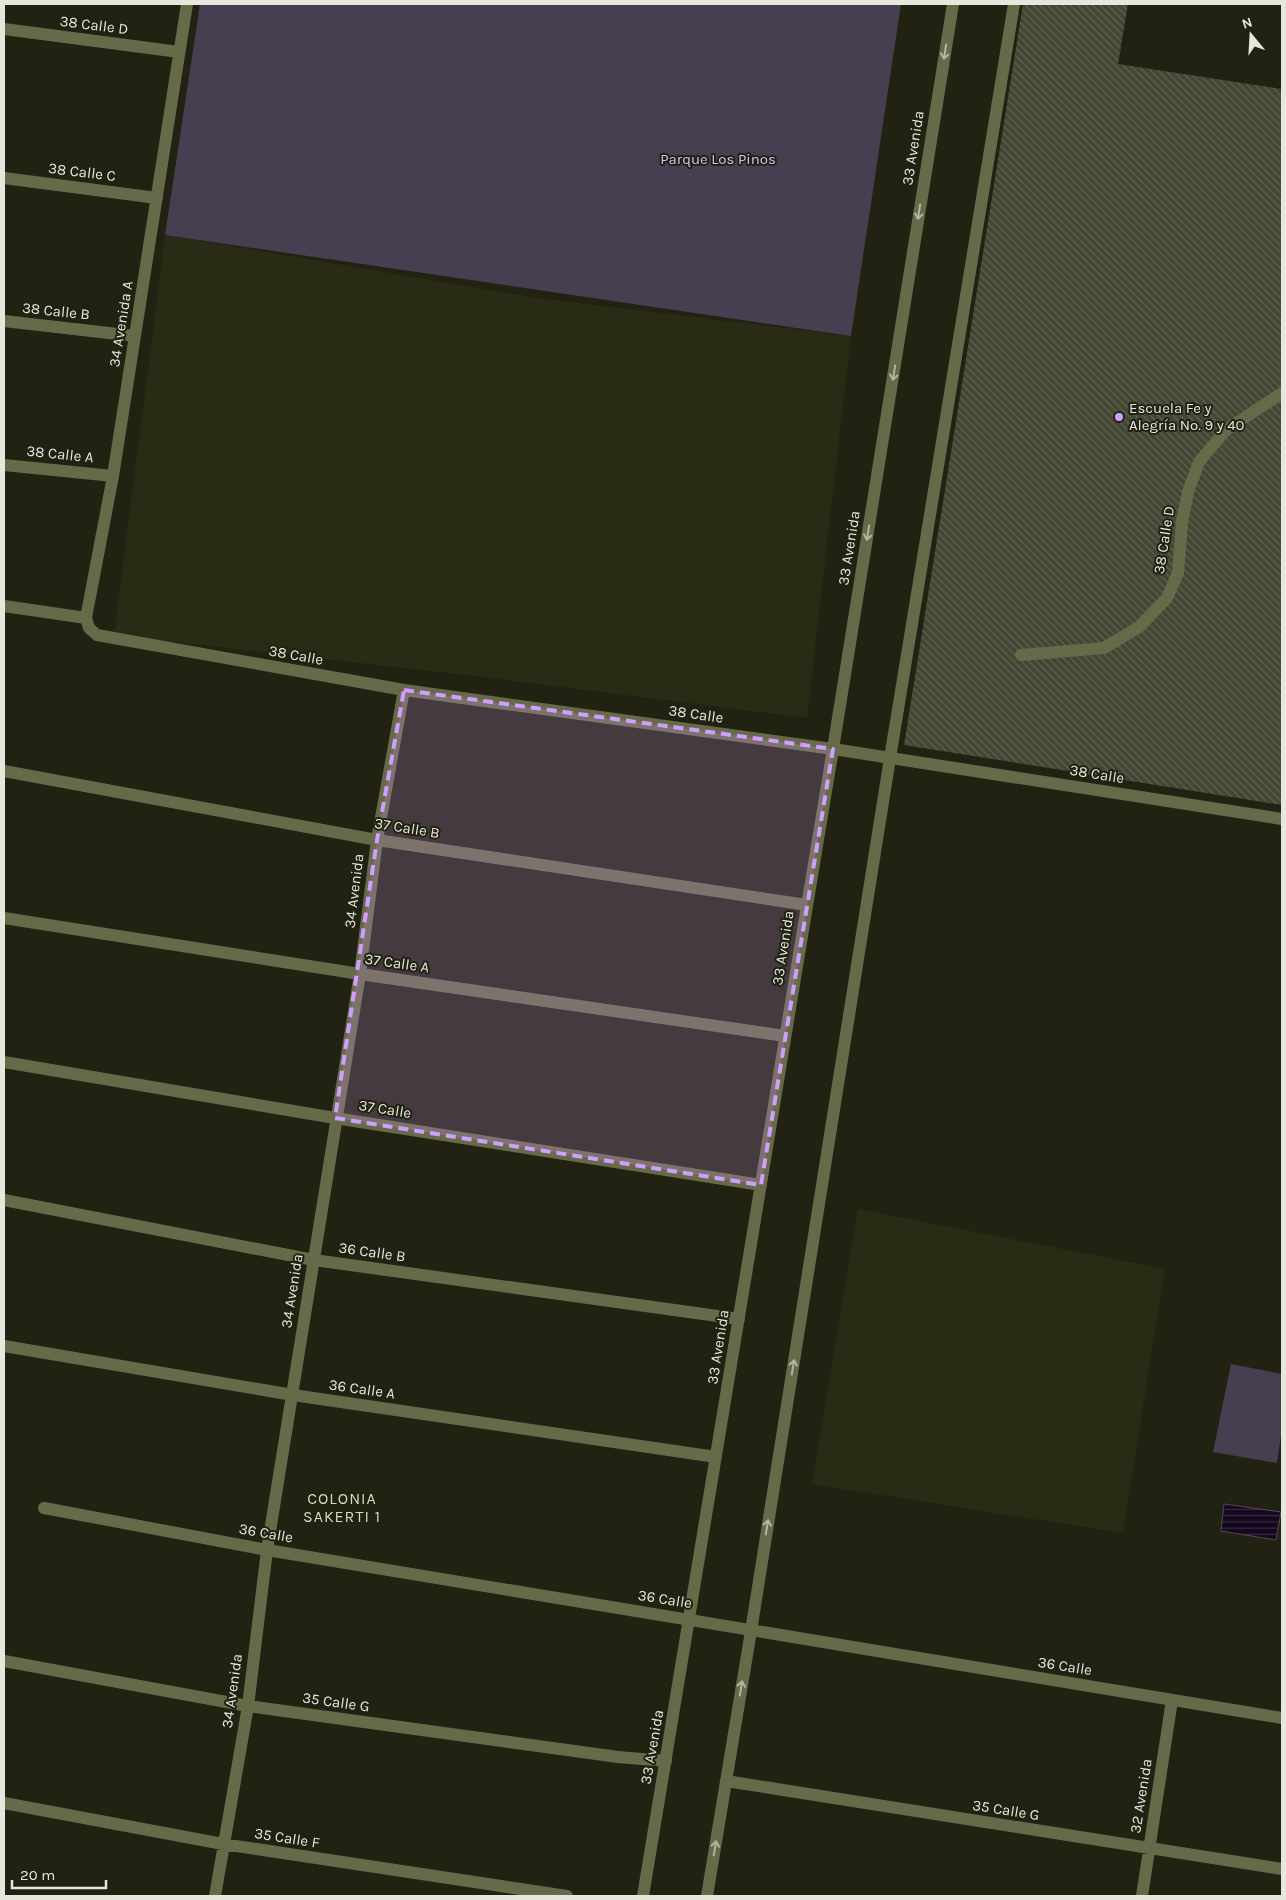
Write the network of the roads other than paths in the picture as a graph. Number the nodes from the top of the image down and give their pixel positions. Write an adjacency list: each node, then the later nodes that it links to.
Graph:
1 (187, 4): 5 (street, 34 Avenida A)
2 (953, 4): 17 (street, 33 Avenida, one-way to 17)
3 (1014, 4): 18 (street)
4 (4, 29): 5 (street, 38 Calle D)
5 (180, 52): 7 (street, 34 Avenida A)
6 (4, 178): 7 (street, 38 Calle C)
7 (157, 198): 9 (street, 34 Avenida A)
8 (4, 321): 9 (street, 38 Calle B)
9 (135, 336): 12 (street, 34 Avenida A)
10 (1282, 393): 15 (street, 38 Calle D)
11 (4, 465): 12 (street, 38 Calle A)
12 (114, 476): 14 (street, 34 Avenida A)
13 (4, 606): 14 (street)
14 (86, 618): 16 (street, 38 Calle)
15 (1021, 655)
16 (404, 690): 17 (street, 38 Calle); 21 (street, 34 Avenida)
17 (833, 749): 18 (street, 38 Calle); 22 (street, 33 Avenida)
18 (890, 758): 20 (street, 38 Calle); 38 (street, one-way to 18)
19 (4, 771): 21 (street, 37 Calle B)
20 (1282, 820)
21 (377, 840): 22 (street, 37 Calle B); 24 (street, 34 Avenida)
22 (807, 905): 25 (street, 33 Avenida)
23 (4, 918): 24 (street, 37 Calle A)
24 (360, 974): 25 (street, 37 Calle A); 27 (street, 34 Avenida)
25 (785, 1036): 28 (street, 33 Avenida)
26 (4, 1062): 27 (street, 37 Calle)
27 (335, 1118): 28 (street, 37 Calle); 30 (street, 34 Avenida)
28 (761, 1186): 31 (street, 33 Avenida)
29 (4, 1200): 30 (street, 36 Calle B)
30 (314, 1260): 31 (street, 36 Calle B); 33 (street, 34 Avenida)
31 (739, 1319): 34 (street, 33 Avenida)
32 (4, 1346): 33 (street, 36 Calle A)
33 (293, 1395): 34 (street, 36 Calle A); 36 (street, 34 Avenida)
34 (716, 1456): 37 (street, 33 Avenida)
35 (44, 1508): 36 (street, 36 Calle)
36 (267, 1550): 37 (street, 36 Calle); 41 (street, 34 Avenida)
37 (690, 1619): 38 (street, 36 Calle); 43 (street, 33 Avenida)
38 (751, 1631): 40 (street, 36 Calle); 44 (street, one-way to 38)
39 (4, 1661): 41 (street, 35 Calle G)
40 (1172, 1700): 42 (street, 36 Calle); 47 (street, 32 Avenida)
41 (248, 1706): 43 (street, 35 Calle G); 46 (street, 34 Avenida)
42 (1282, 1718)
43 (666, 1761): 51 (street, 33 Avenida)
44 (726, 1781): 47 (street, 35 Calle G); 52 (street, one-way to 44)
45 (4, 1803): 46 (street, 35 Calle F)
46 (224, 1844): 49 (street, 34 Avenida); 50 (street, 35 Calle F)
47 (1149, 1849): 48 (street, 35 Calle G); 53 (street, 32 Avenida)
48 (1282, 1868)
49 (215, 1896)
50 (567, 1896)
51 (643, 1896)
52 (706, 1896)
53 (1142, 1896)

